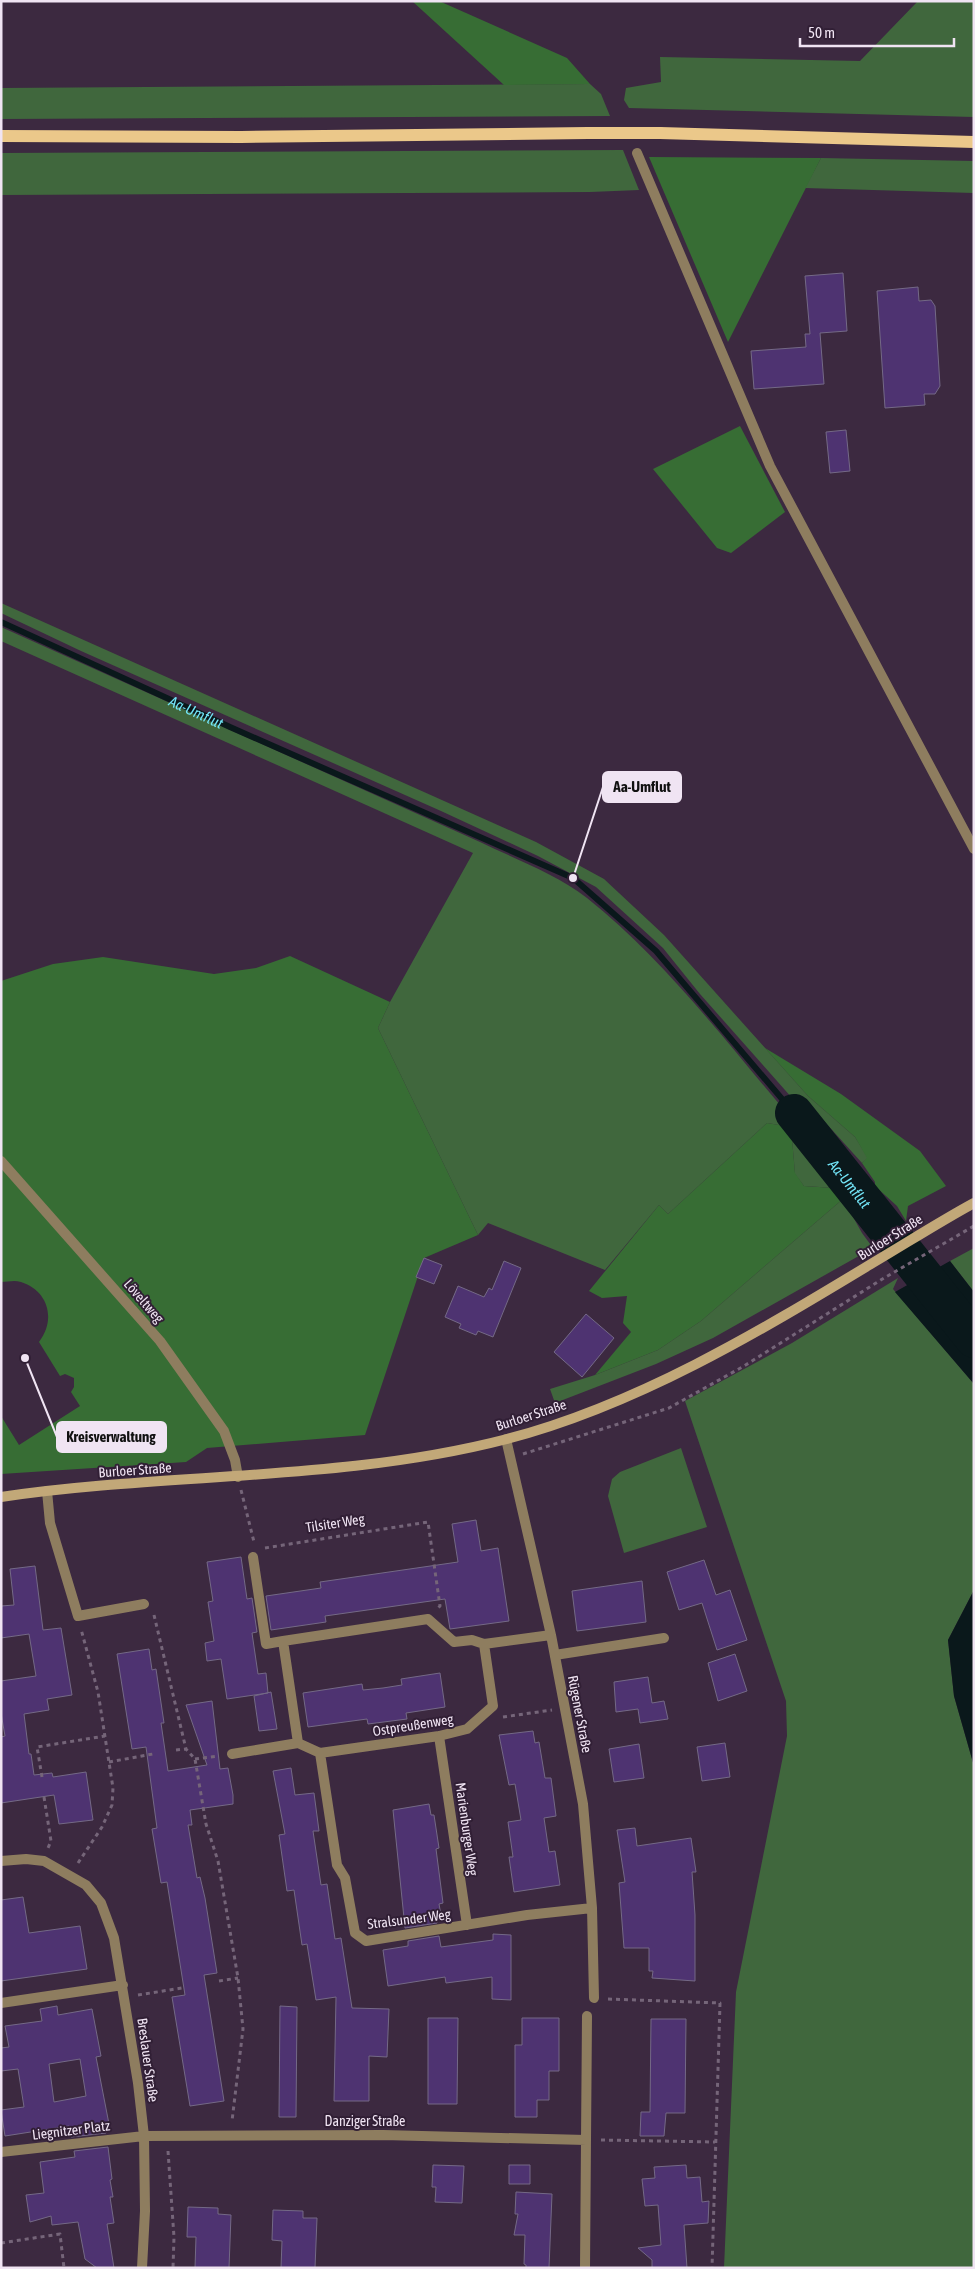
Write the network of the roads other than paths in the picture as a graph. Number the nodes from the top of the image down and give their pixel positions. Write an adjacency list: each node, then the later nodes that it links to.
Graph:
1 (1, 136): 2 (main road, bridge)
2 (974, 142)
3 (638, 153): 4 (street)
4 (974, 849)
5 (1, 1161): 8 (street, Löveltweg)
6 (974, 1203): 7 (main road, Burloer Straße)
7 (506, 1439): 8 (main road, Burloer Straße); 13 (street, Rügener Straße)
8 (238, 1477): 9 (main road, Burloer Straße)
9 (47, 1491): 10 (main road, Burloer Straße); 12 (street)
10 (1, 1497)
11 (255, 1553): 15 (street)
12 (144, 1604)
13 (551, 1635): 16 (street); 17 (street, Rügener Straße)
14 (664, 1638): 17 (street)
15 (283, 1641): 16 (street); 19 (street)
16 (484, 1644): 18 (street, Ostpreußenweg)
17 (555, 1655): 23 (street, Rügener Straße)
18 (439, 1736): 20 (street, Ostpreußenweg); 24 (street, Marienburger Weg)
19 (298, 1743): 20 (street); 21 (street)
20 (320, 1753): 24 (street, Stralsunder Weg)
21 (232, 1754)
22 (1, 1861): 25 (street, Breslauer Straße)
23 (592, 1908): 24 (street, Stralsunder Weg); 26 (street, Rügener Straße)
24 (467, 1926)
25 (123, 1986): 27 (street); 29 (street, Breslauer Straße)
26 (594, 1998)
27 (1, 2003)
28 (587, 2016): 30 (street)
29 (144, 2136): 30 (street, Danziger Straße); 31 (street, Liegnitzer Platz); 32 (street, Breslauer Straße)
30 (586, 2140): 33 (street)
31 (1, 2152)
32 (142, 2268)
33 (585, 2268)

